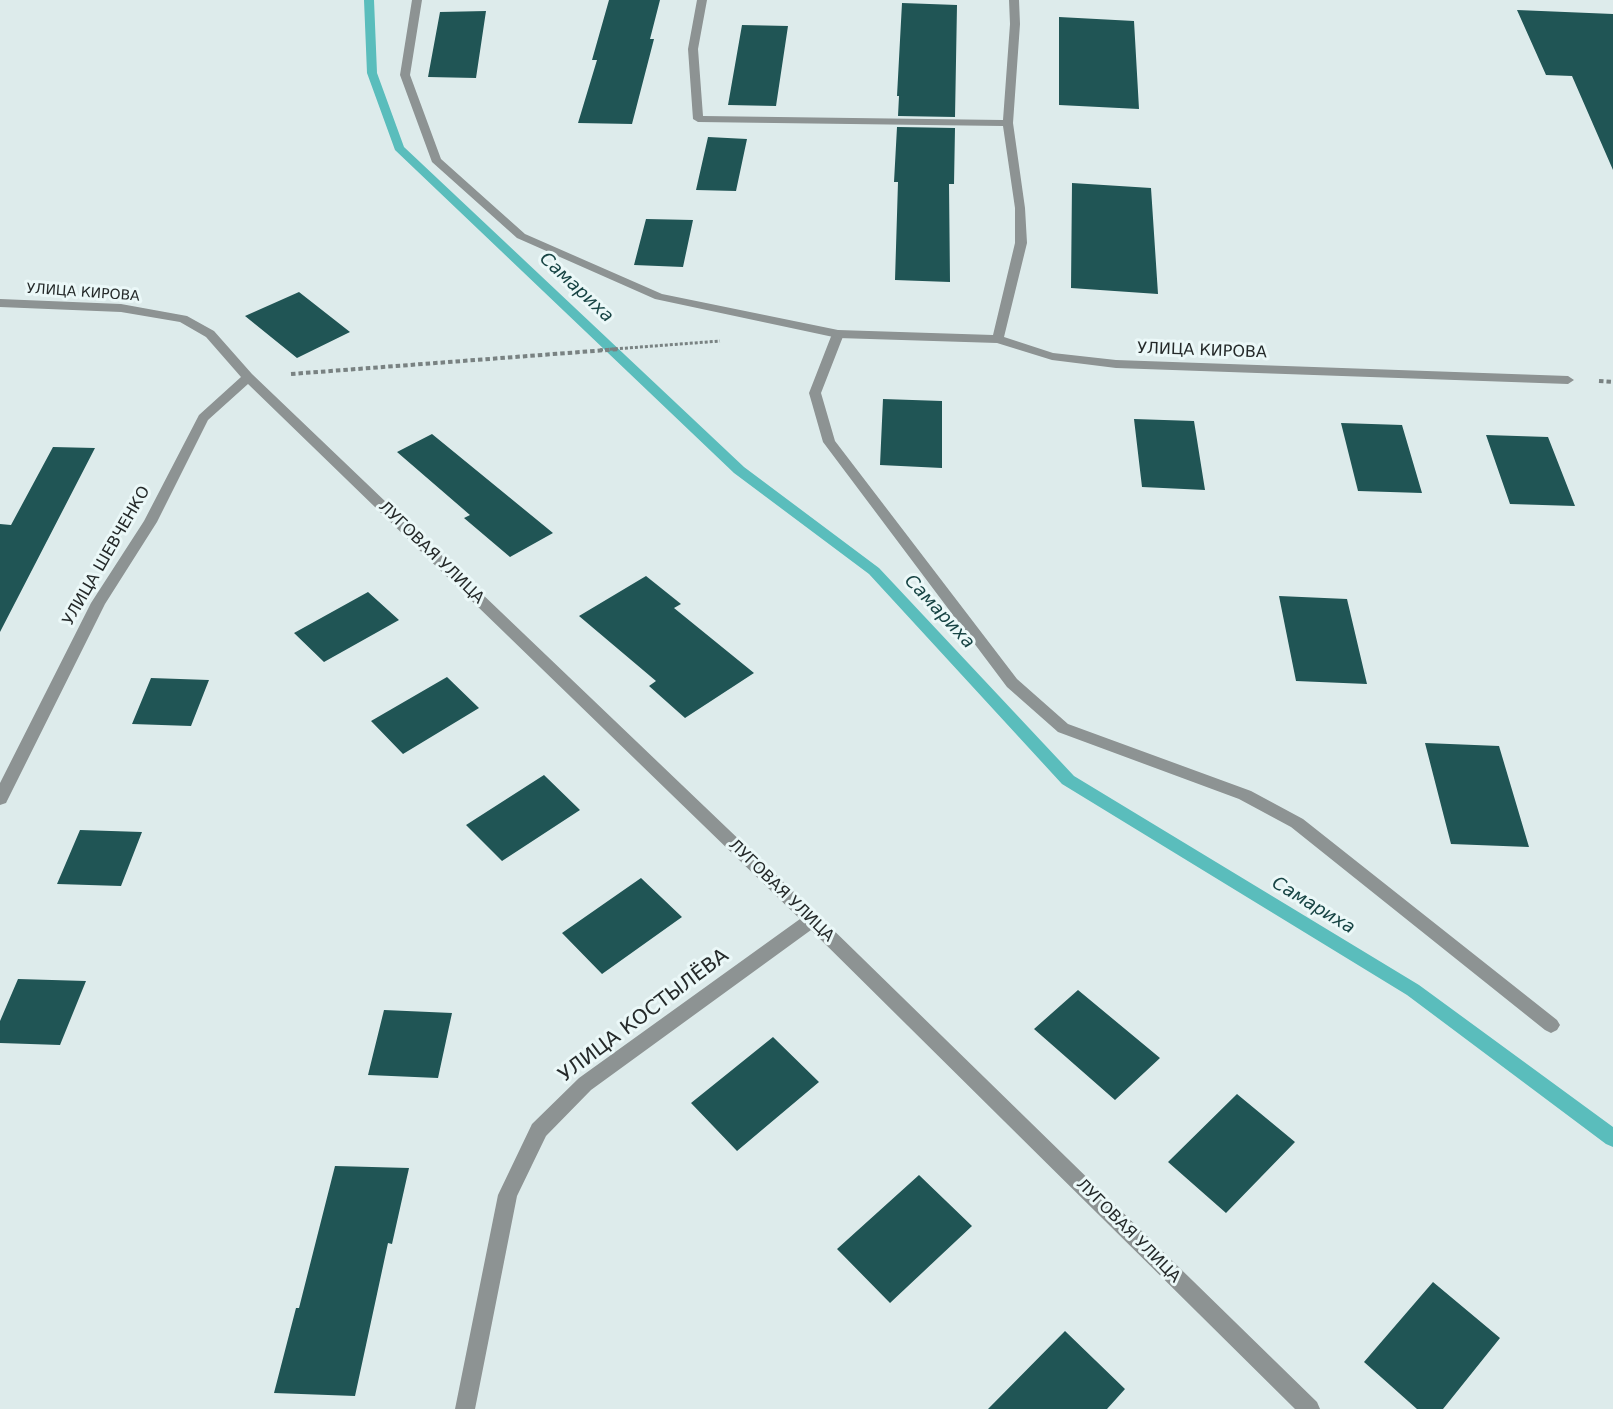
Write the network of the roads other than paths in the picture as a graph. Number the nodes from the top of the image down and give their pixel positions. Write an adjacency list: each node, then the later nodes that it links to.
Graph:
1 (417, 0): 6 (street, УЛИЦА КИРОВА)
2 (702, 0): 4 (street)
3 (1014, 0): 4 (street)
4 (1008, 123): 7 (street)
5 (0, 303): 8 (street, УЛИЦА КИРОВА)
6 (838, 334): 7 (street, УЛИЦА КИРОВА); 12 (street)
7 (998, 339): 9 (street, УЛИЦА КИРОВА)
8 (248, 377): 10 (street, УЛИЦА ШЕВЧЕНКО); 11 (street, ЛУГОВАЯ УЛИЦА)
9 (1568, 380)
10 (0, 799)
11 (812, 920): 13 (street, УЛИЦА КОСТЫЛЁВА); 14 (street, ЛУГОВАЯ УЛИЦА)
12 (1551, 1025)
13 (465, 1409)
14 (1310, 1409)

